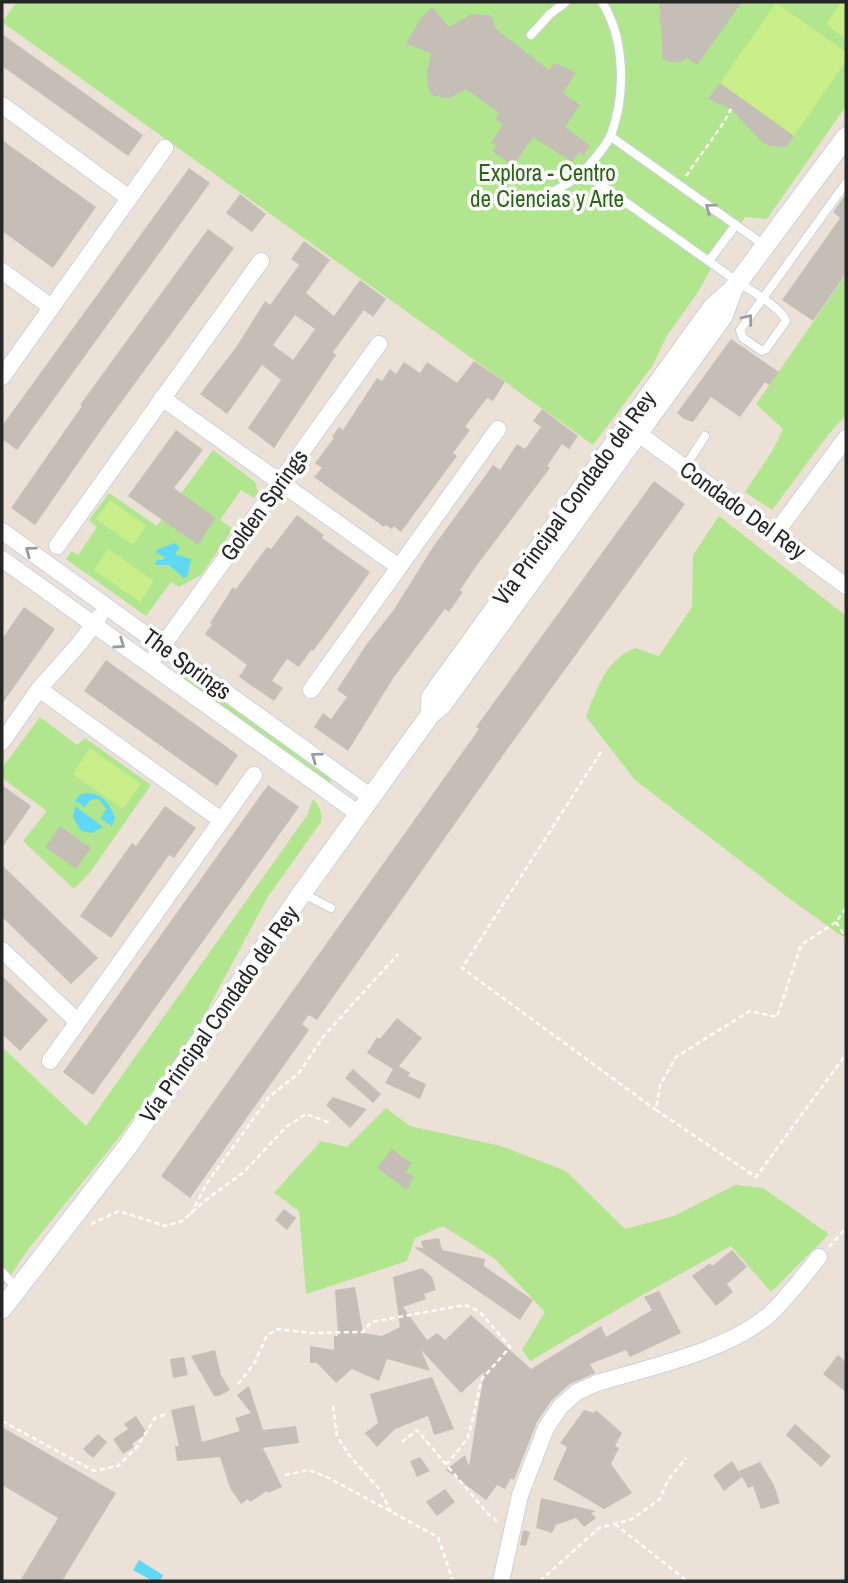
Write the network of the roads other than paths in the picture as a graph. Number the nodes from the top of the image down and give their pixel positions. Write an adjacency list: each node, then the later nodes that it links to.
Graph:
1 (566, 2): 3 (lane)
2 (602, 2): 5 (lane)
3 (531, 35)
4 (2, 105): 11 (street)
5 (610, 136): 8 (lane); 12 (lane, one-way to 5)
6 (846, 137): 13 (street, Vía Principal Condado del Rey)
7 (165, 148): 11 (street)
8 (583, 172): 10 (lane); 15 (lane)
9 (846, 183): 18 (lane)
10 (544, 197)
11 (129, 198): 19 (street)
12 (735, 226): 13 (lane); 15 (lane)
13 (766, 247): 17 (street, Vía Principal Condado del Rey)
14 (261, 261): 22 (street)
15 (709, 261): 17 (lane)
16 (2, 271): 19 (street)
17 (736, 286): 18 (lane); 23 (street, Vía Principal Condado del Rey); 26 (street, Vía Principal Condado del Rey)
18 (763, 300): 18 (lane, one-way to 18)
19 (51, 307): 21 (street)
20 (379, 344): 30 (street, Golden Springs)
21 (2, 377)
22 (162, 398): 30 (street); 33 (street)
23 (636, 413): 25 (street, Vía Principal Condado del Rey); 26 (street)
24 (498, 429): 35 (street)
25 (620, 434): 26 (street); 43 (street, Vía Principal Condado del Rey)
26 (639, 434): 29 (street, Condado Del Rey); 43 (street, Vía Principal Condado del Rey)
27 (705, 436): 29 (lane)
28 (846, 438): 32 (street)
29 (685, 467): 32 (street, Condado Del Rey)
30 (280, 482): 35 (street); 39 (street, Golden Springs)
31 (2, 531): 37 (street, The Springs, one-way to 31)
32 (775, 534): 36 (street, Condado Del Rey)
33 (57, 546)
34 (2, 559): 38 (street, The Springs)
35 (399, 568): 42 (street)
36 (846, 586)
37 (107, 606): 38 (street); 39 (street, The Springs)
38 (92, 625): 40 (street, The Springs, one-way to 40); 41 (street)
39 (162, 646): 40 (street, Golden Springs); 46 (street, The Springs, one-way to 39)
40 (148, 665): 47 (street, The Springs)
41 (39, 689): 44 (street); 48 (street)
42 (311, 690)
43 (430, 715): 46 (street, Vía Principal Condado del Rey)
44 (2, 742)
45 (254, 775): 48 (street)
46 (371, 797): 47 (street, Vía Principal Condado del Rey)
47 (359, 814): 49 (street, Vía Principal Condado del Rey)
48 (222, 820): 52 (street)
49 (302, 893): 50 (lane); 56 (street, Vía Principal Condado del Rey)
50 (331, 908)
51 (2, 950): 52 (street)
52 (78, 1022): 53 (street)
53 (50, 1061)
54 (819, 1258): 58 (street)
55 (2, 1272): 56 (lane)
56 (18, 1289): 57 (street, Vía Principal Condado del Rey)
57 (2, 1309)
58 (501, 1581)

